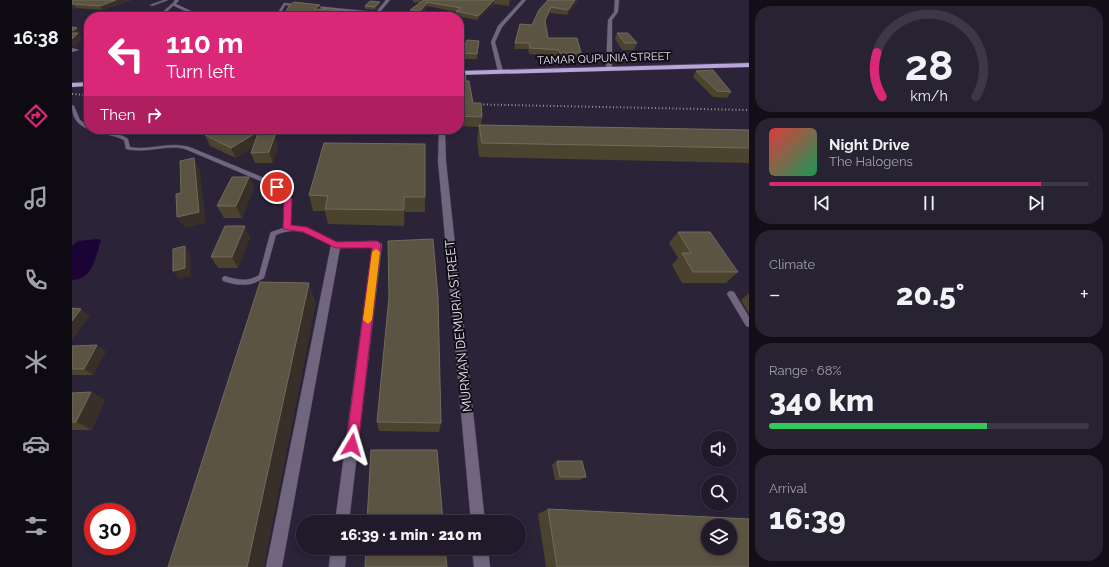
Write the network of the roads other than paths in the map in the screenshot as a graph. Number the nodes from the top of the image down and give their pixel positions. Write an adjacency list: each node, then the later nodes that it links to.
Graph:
1 (168, 0): 6 (lane)
2 (388, 0): 10 (street)
3 (524, 0): 13 (street)
4 (617, 0): 12 (street)
5 (176, 2): 7 (lane); 8 (street)
6 (151, 5)
7 (165, 12)
8 (193, 12)
9 (280, 12): 10 (street)
10 (378, 12)
11 (749, 65): 12 (main road, TAMAR QUPUNIA STREET)
12 (609, 68): 13 (main road, TAMAR QUPUNIA STREET)
13 (500, 71): 14 (main road, TAMAR QUPUNIA STREET)
14 (464, 73)
15 (84, 84): 16 (main road)
16 (72, 85)
17 (72, 106): 18 (lane)
18 (84, 124)
19 (117, 134): 21 (lane)
20 (442, 134): 27 (street, MURMAN DEMURIA STREET)
21 (286, 228): 22 (lane); 23 (lane)
22 (336, 245): 26 (street); 30 (street)
23 (225, 279)
24 (731, 294): 25 (lane)
25 (749, 324)
26 (343, 515)
27 (477, 515)
28 (338, 555): 31 (street)
29 (481, 555): 32 (street)
30 (274, 567)
31 (337, 567)
32 (482, 567)

